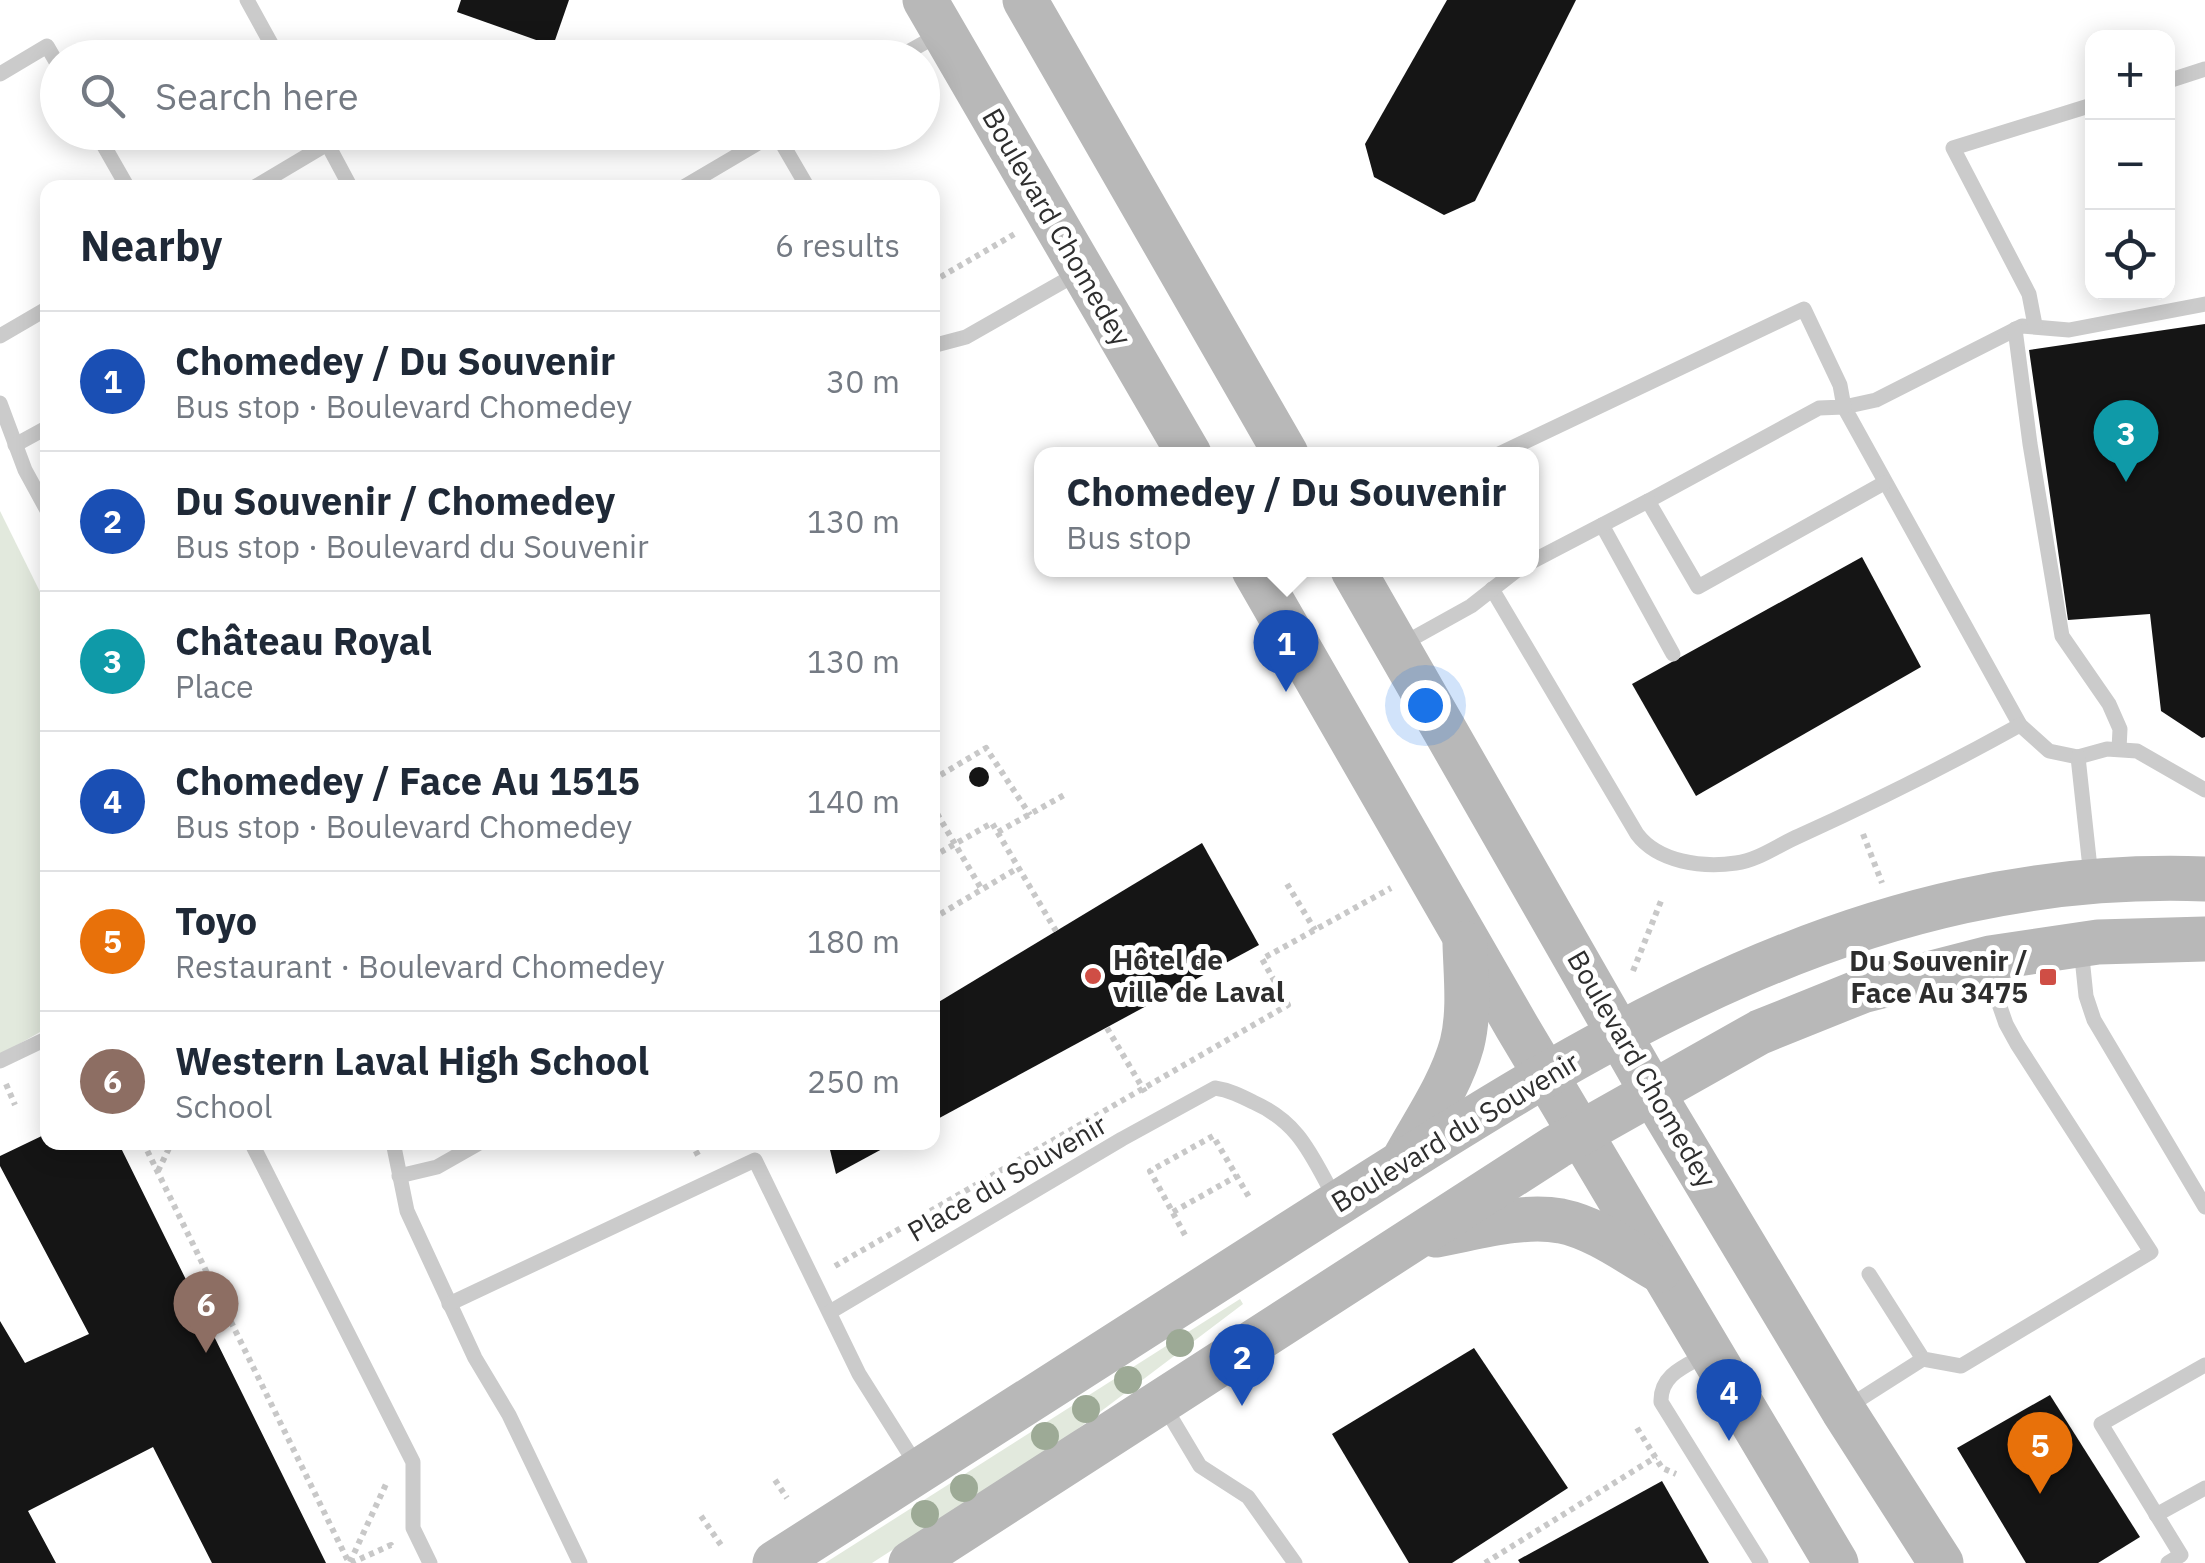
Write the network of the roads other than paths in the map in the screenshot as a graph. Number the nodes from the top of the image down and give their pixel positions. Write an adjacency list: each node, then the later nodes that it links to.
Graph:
1 (247, 0): 4 (lane)
2 (1025, 0): 33 (street)
3 (934, 16): 5 (lane); 21 (street, Boulevard Chomedey)
4 (269, 40)
5 (913, 40)
6 (40, 50): 8 (lane)
7 (2205, 69): 9 (lane)
8 (0, 74)
9 (2175, 79)
10 (2085, 107): 24 (lane)
11 (106, 150): 16 (lane)
12 (307, 150): 17 (lane)
13 (331, 150): 18 (lane)
14 (747, 150): 19 (lane)
15 (786, 150): 20 (lane)
16 (123, 180)
17 (265, 180)
18 (348, 180)
19 (696, 180)
20 (803, 180)
21 (1082, 271): 27 (lane); 32 (street, Boulevard Chomedey)
22 (2205, 304): 24 (lane)
23 (40, 313): 26 (lane)
24 (2035, 325): 25 (lane)
25 (2015, 329): 29 (lane); 47 (lane)
26 (0, 336)
27 (940, 344)
28 (0, 403): 31 (lane)
29 (1844, 406): 34 (lane); 35 (lane); 37 (lane)
30 (40, 432): 31 (lane)
31 (16, 446): 36 (lane)
32 (1185, 447)
33 (1282, 447)
34 (1514, 447)
35 (1884, 483): 37 (lane); 46 (lane)
36 (40, 498)
37 (1648, 501): 38 (lane)
38 (1602, 525): 39 (lane); 45 (lane)
39 (1539, 558)
40 (1258, 577): 52 (street)
41 (1357, 577): 44 (street, Boulevard Chomedey)
42 (1507, 577): 43 (lane)
43 (1492, 588): 44 (lane); 46 (lane)
44 (1398, 646): 56 (street, Boulevard Chomedey)
45 (1673, 654)
46 (2020, 726): 48 (lane)
47 (2119, 748): 48 (lane); 49 (lane)
48 (2078, 757): 51 (lane)
49 (2205, 790)
50 (2205, 879): 51 (street, Boulevard du Souvenir)
51 (2091, 880): 56 (street, Boulevard du Souvenir)
52 (1465, 936): 59 (street); 67 (street)
53 (2205, 939): 54 (street)
54 (2081, 944): 55 (street); 70 (lane)
55 (1983, 960): 60 (street); 77 (lane)
56 (1620, 1034): 59 (street, Boulevard du Souvenir); 60 (street, Boulevard Chomedey)
57 (40, 1042): 58 (lane)
58 (0, 1061)
59 (1545, 1074): 61 (street); 67 (street, Boulevard du Souvenir)
60 (1652, 1092): 61 (street); 80 (street, Boulevard Chomedey)
61 (1582, 1133): 71 (street); 72 (street)
62 (255, 1150): 85 (lane)
63 (395, 1150): 68 (lane)
64 (468, 1150): 68 (lane)
65 (750, 1150): 66 (lane)
66 (755, 1160): 74 (lane); 75 (lane)
67 (1403, 1162): 69 (street, Boulevard du Souvenir)
68 (400, 1176): 74 (lane)
69 (1338, 1203): 75 (lane, Place du Souvenir); 81 (street, Boulevard du Souvenir)
70 (2205, 1207)
71 (1415, 1239): 72 (street); 79 (street)
72 (1662, 1271): 76 (street)
73 (1869, 1274): 77 (lane)
74 (448, 1304): 86 (lane)
75 (830, 1312): 81 (lane)
76 (1710, 1352): 90 (lane); 91 (street)
77 (1923, 1360): 80 (lane)
78 (2205, 1365): 83 (lane)
79 (1161, 1402): 88 (street); 89 (lane)
80 (1843, 1410): 92 (street, Boulevard Chomedey)
81 (920, 1469): 87 (street, Boulevard du Souvenir)
82 (2205, 1488): 83 (lane)
83 (2156, 1515): 84 (lane)
84 (2178, 1560)
85 (430, 1563)
86 (580, 1563)
87 (775, 1563)
88 (911, 1563)
89 (1295, 1563)
90 (1761, 1563)
91 (1836, 1563)
92 (1942, 1563)

